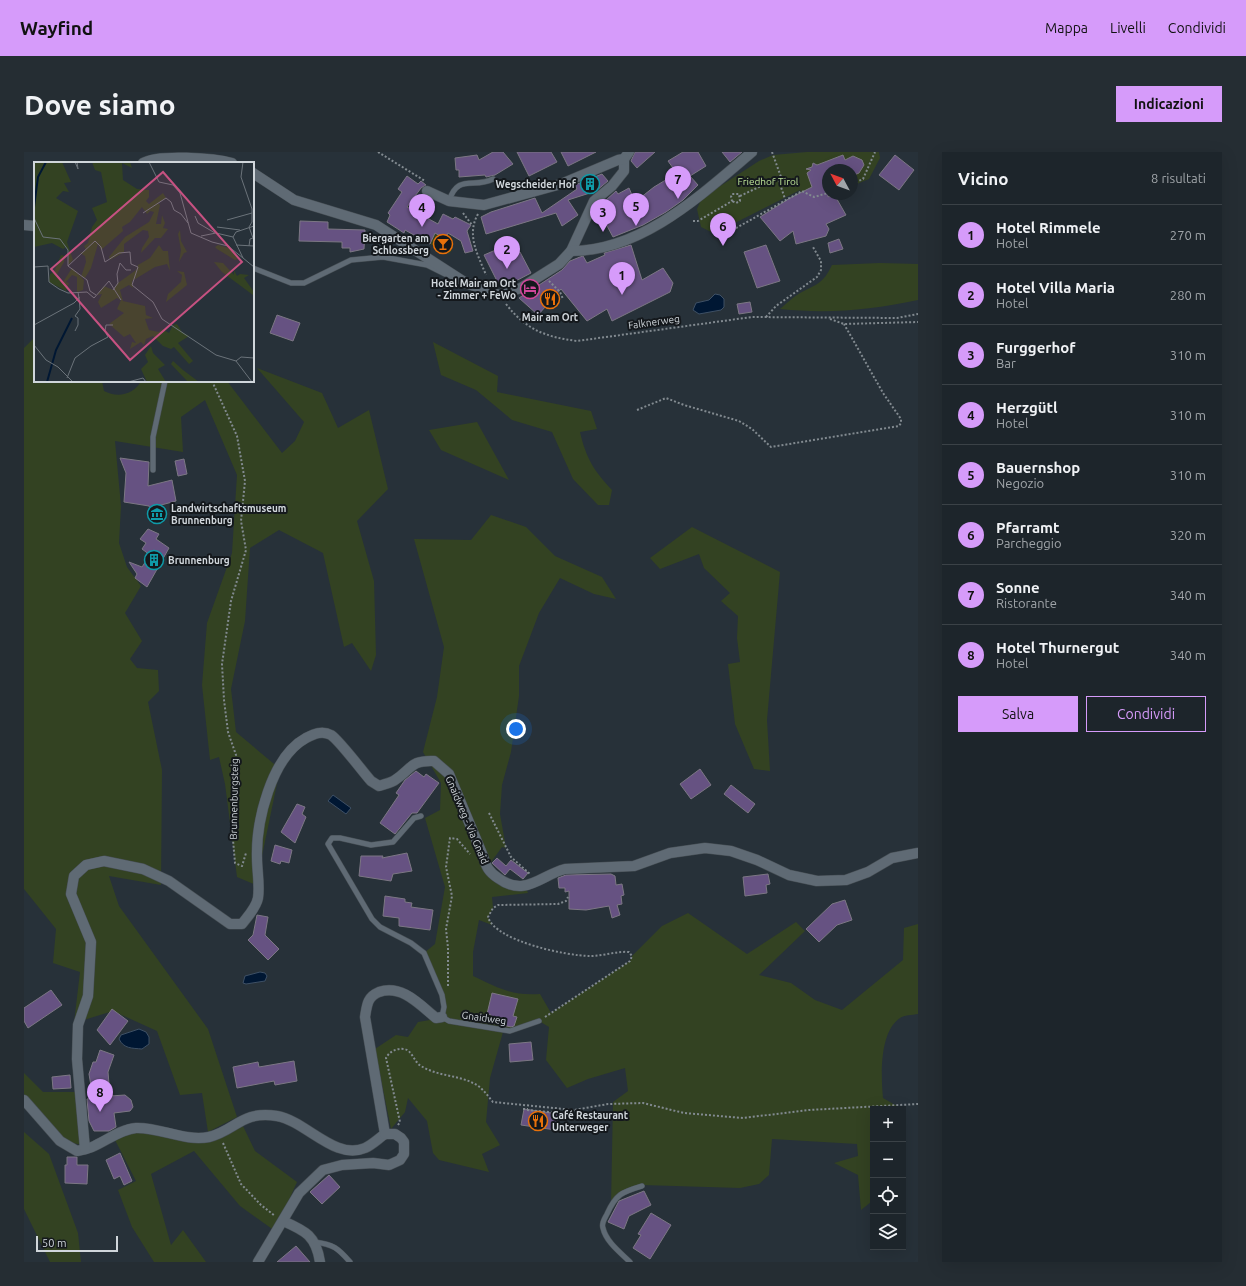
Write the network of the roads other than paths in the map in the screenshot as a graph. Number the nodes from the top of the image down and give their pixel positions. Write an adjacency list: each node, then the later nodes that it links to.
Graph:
1 (752, 152): 11 (street)
2 (627, 156): 8 (street); 11 (street)
3 (146, 162): 4 (street)
4 (227, 162)
5 (254, 174): 13 (street)
6 (493, 179): 8 (lane)
7 (427, 191): 8 (street)
8 (449, 201)
9 (24, 225): 10 (street)
10 (34, 226)
11 (571, 251): 13 (street)
12 (254, 268): 13 (lane)
13 (462, 281)
14 (164, 382): 15 (lane)
15 (153, 470)
16 (420, 816): 18 (lane)
17 (918, 853): 22 (street, Gnaidweg - Via Gnaid)
18 (446, 1019): 19 (lane, Gnaidweg); 21 (street)
19 (539, 1021)
20 (24, 1100): 22 (street)
21 (390, 1134): 22 (street); 24 (street)
22 (85, 1149)
23 (642, 1186): 29 (lane)
24 (283, 1221): 25 (street); 26 (street)
25 (314, 1242): 27 (street); 28 (lane)
26 (258, 1262)
27 (320, 1262)
28 (350, 1262)
29 (630, 1262)

